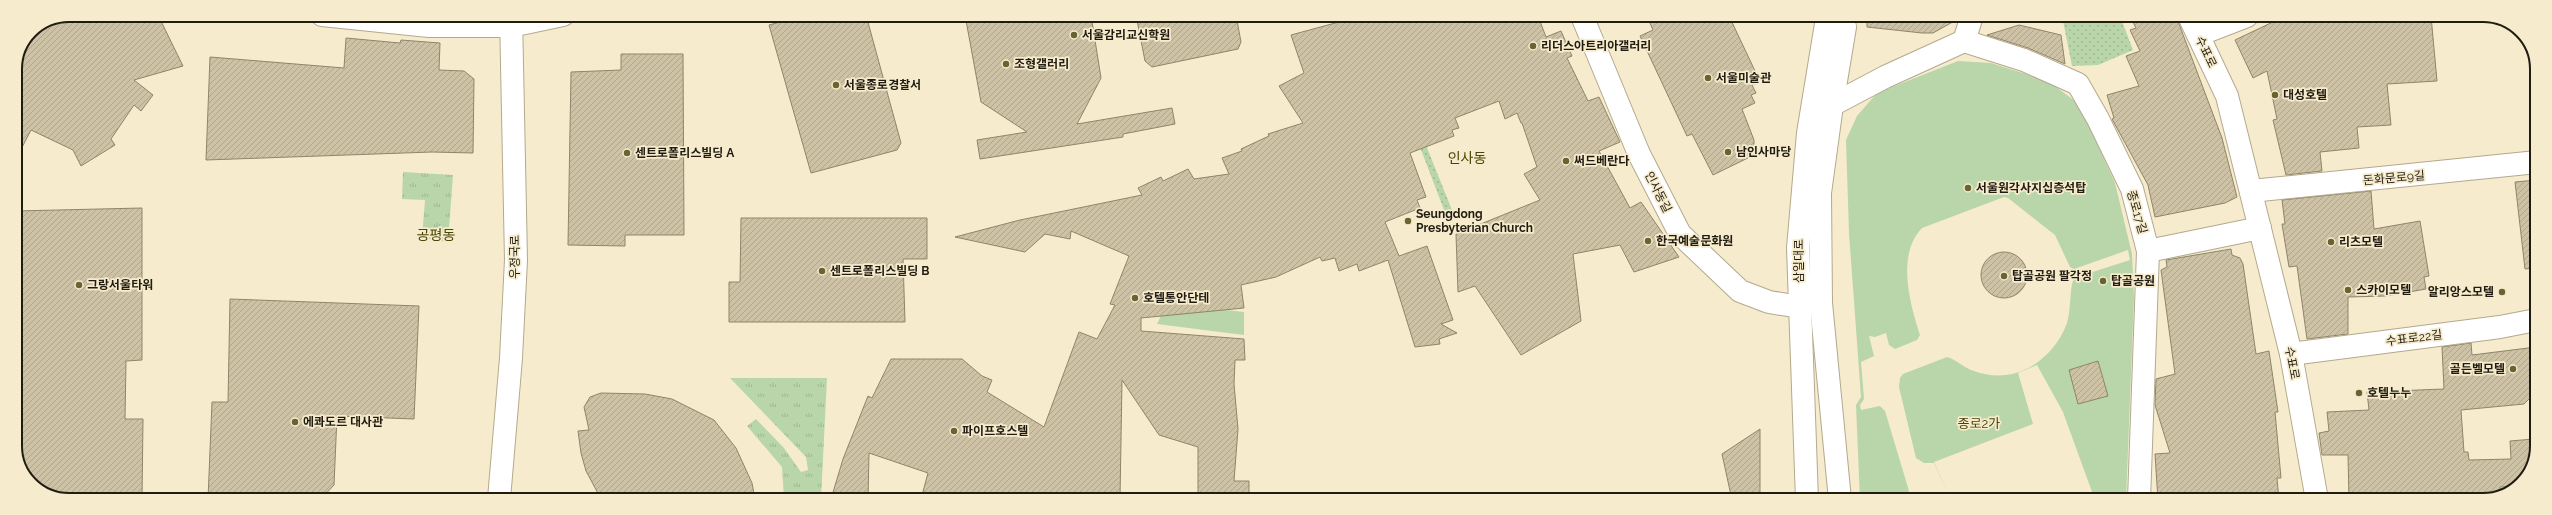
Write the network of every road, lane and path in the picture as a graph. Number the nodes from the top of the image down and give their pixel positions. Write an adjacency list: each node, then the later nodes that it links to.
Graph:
1 (390, 22): 2 (street)
2 (495, 22)
3 (511, 22): 17 (street, 우정국로)
4 (1584, 22): 14 (street, 인사동길)
5 (1970, 22): 8 (street)
6 (2211, 22): 7 (street)
7 (2193, 25): 11 (street, 수표로)
8 (1964, 41): 9 (street); 13 (street, 종로17길)
9 (1832, 105): 14 (street, 삼일대로); 19 (street, 삼일대로)
10 (2530, 163): 11 (street, 돈화문로9길)
11 (2251, 191): 12 (street, 수표로)
12 (2260, 228): 13 (street); 16 (street, 수표로)
13 (2148, 251): 20 (street, 종로17길)
14 (1800, 307): 18 (street, 삼일대로)
15 (2530, 321): 16 (street, 수표로22길)
16 (2291, 354): 21 (street, 수표로)
17 (500, 493)
18 (1807, 493)
19 (1839, 493)
20 (2139, 493)
21 (2316, 493)

